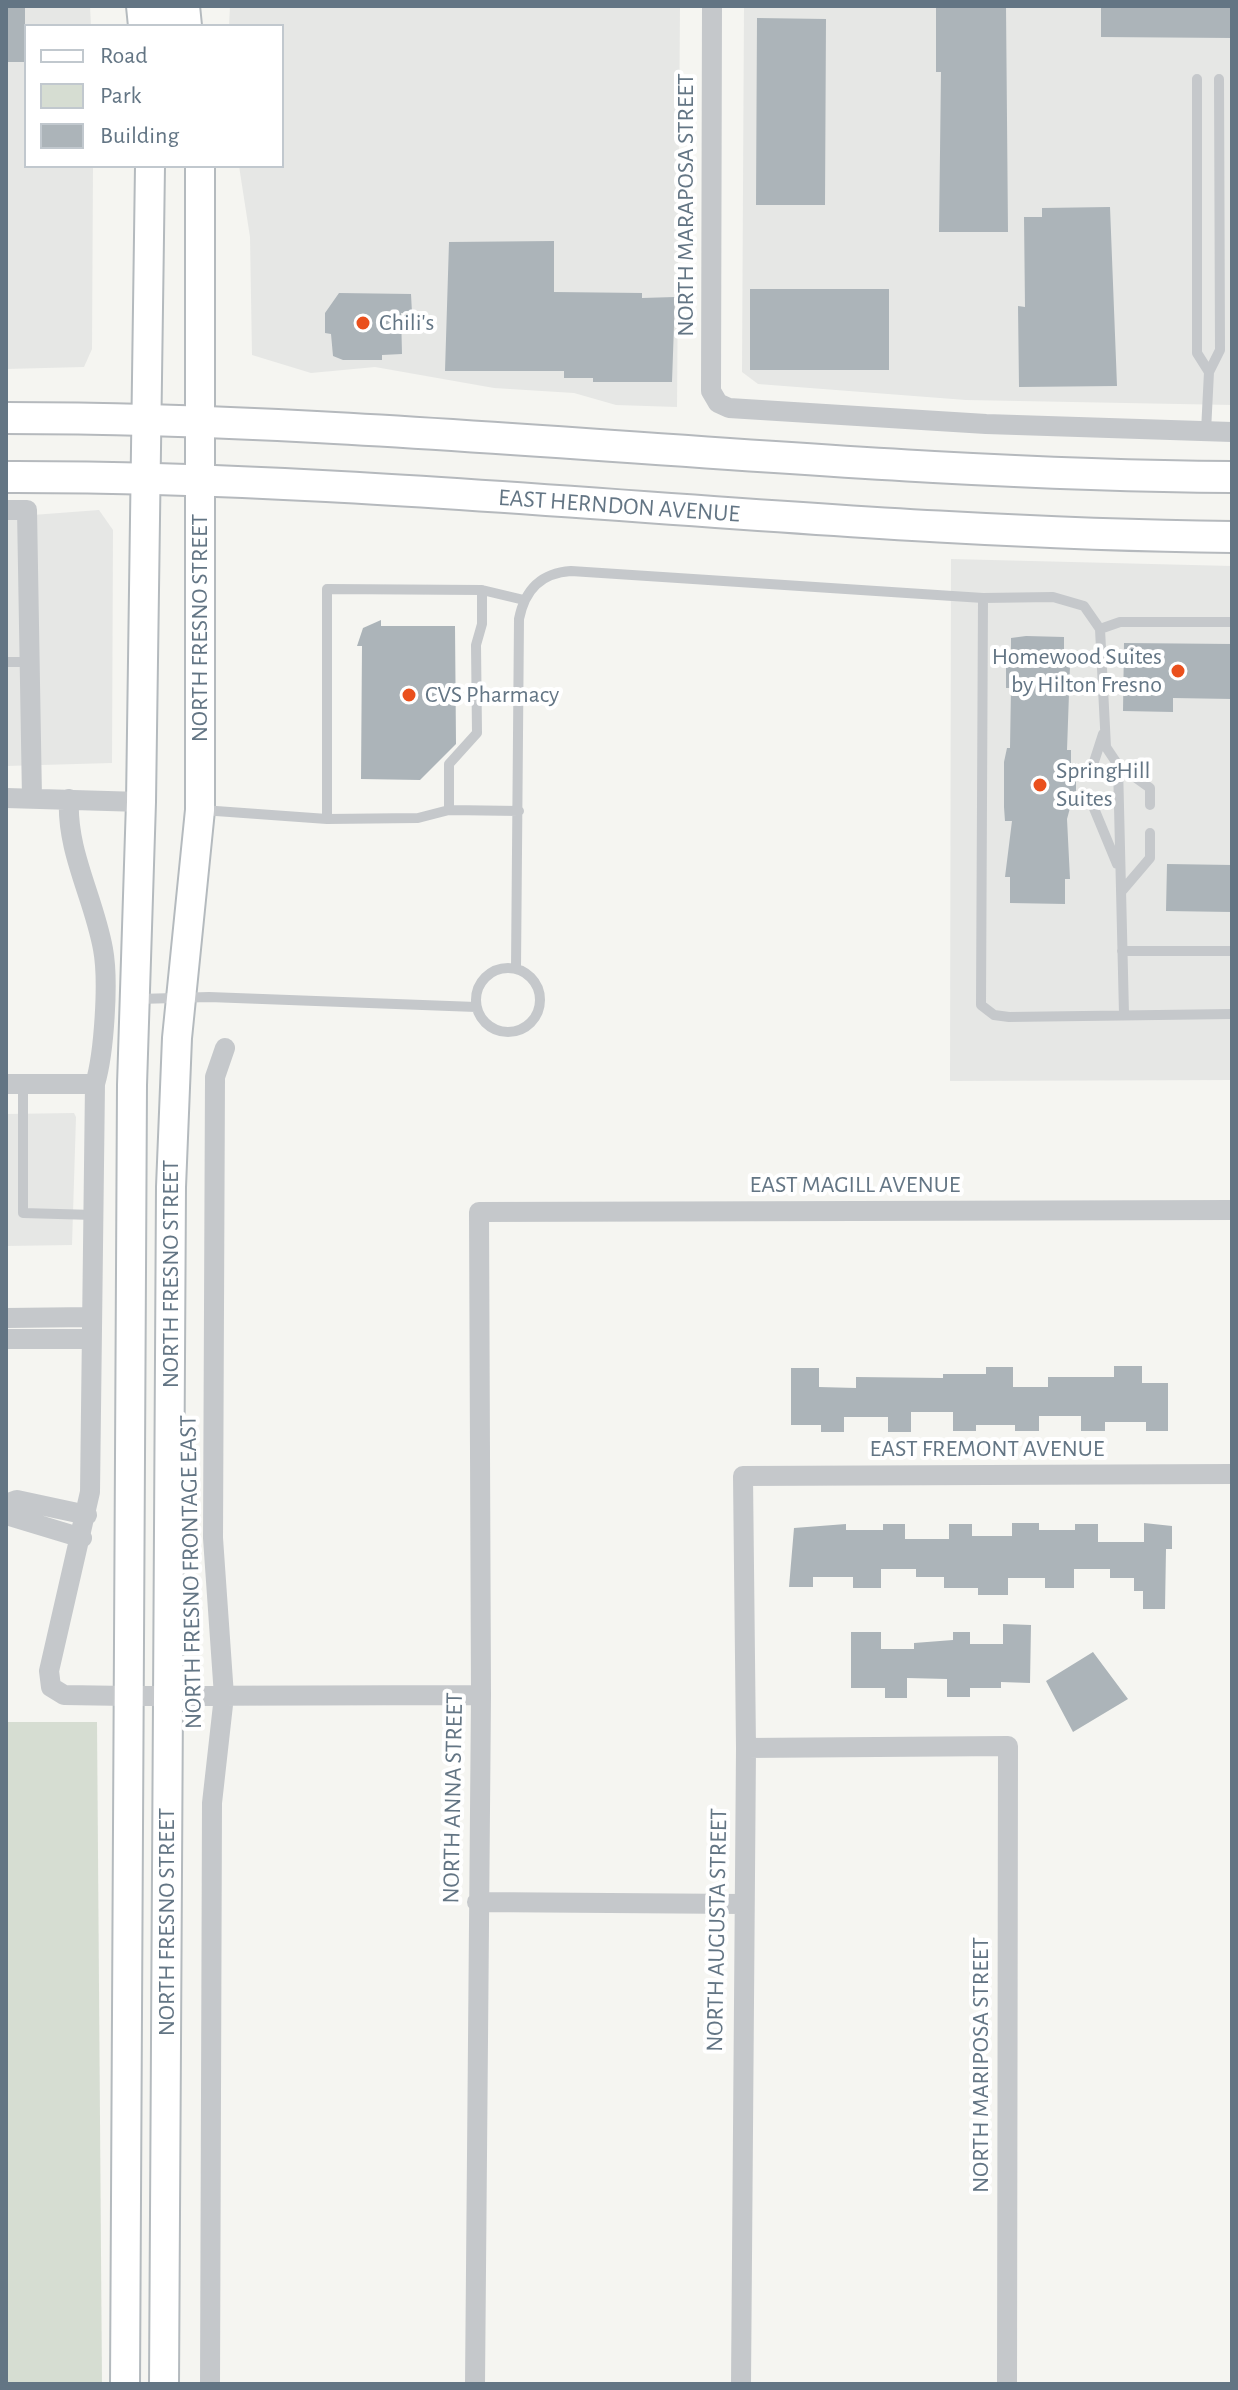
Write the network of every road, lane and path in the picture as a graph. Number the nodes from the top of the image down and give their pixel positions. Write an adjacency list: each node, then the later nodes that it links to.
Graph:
1 (712, 6): 10 (street, NORTH MARAPOSA STREET)
2 (1197, 79): 6 (lane)
3 (1219, 79): 6 (lane)
4 (150, 168): 8 (main road, NORTH FRESNO STREET)
5 (200, 168): 9 (main road, NORTH FRESNO STREET)
6 (1209, 372): 10 (lane)
7 (6, 418): 8 (main road)
8 (148, 418): 9 (main road); 12 (main road, NORTH FRESNO STREET)
9 (200, 421): 14 (main road); 15 (main road, NORTH FRESNO STREET)
10 (1206, 431): 11 (street)
11 (1232, 432)
12 (147, 476): 13 (main road, EAST HERNDON AVENUE); 15 (main road, EAST HERNDON AVENUE); 31 (main road, NORTH FRESNO STREET)
13 (6, 477)
14 (1232, 477)
15 (200, 478): 17 (main road, EAST HERNDON AVENUE); 34 (main road, NORTH FRESNO STREET)
16 (6, 510): 24 (street)
17 (1232, 537)
18 (482, 590): 20 (lane); 35 (lane); 37 (lane)
19 (983, 598): 20 (lane); 22 (lane); 47 (lane)
20 (524, 600): 36 (lane)
21 (1232, 622): 22 (lane)
22 (1100, 629): 25 (lane)
23 (6, 662): 24 (lane)
24 (30, 662): 29 (street)
25 (1105, 729): 26 (lane); 27 (lane)
26 (1093, 765)
27 (1118, 765): 32 (lane); 39 (lane)
28 (6, 798): 29 (street)
29 (32, 798): 30 (street)
30 (69, 799): 31 (street); 51 (street)
31 (141, 802): 45 (main road, NORTH FRESNO STREET)
32 (1150, 805)
33 (1093, 806): 39 (lane)
34 (200, 810): 37 (lane); 44 (main road, NORTH FRESNO STREET)
35 (449, 810): 36 (lane); 37 (lane)
36 (519, 811): 43 (lane)
37 (327, 819)
38 (1150, 833): 40 (lane)
39 (1121, 872): 40 (lane)
40 (1121, 892): 41 (lane)
41 (1122, 951): 42 (lane); 47 (lane)
42 (1232, 951)
43 (516, 968): 46 (lane); 46 (lane)
44 (182, 998): 45 (lane); 46 (lane); 67 (main road, NORTH FRESNO STREET)
45 (134, 999): 66 (main road, NORTH FRESNO STREET)
46 (476, 1007)
47 (1124, 1014): 48 (lane)
48 (1232, 1014)
49 (225, 1048): 68 (street, NORTH FRESNO FRONTAGE EAST)
50 (14, 1084): 51 (street); 54 (lane)
51 (95, 1084): 54 (street)
52 (1232, 1210): 53 (street, EAST MAGILL AVENUE)
53 (479, 1212): 65 (street, NORTH ANNA STREET)
54 (94, 1215): 55 (street)
55 (92, 1317): 56 (street); 58 (street)
56 (6, 1318)
57 (6, 1339): 58 (street)
58 (91, 1339): 63 (street)
59 (1232, 1474): 60 (street, EAST FREMONT AVENUE)
60 (743, 1476): 69 (street, NORTH AUGUSTA STREET)
61 (6, 1504): 63 (street)
62 (6, 1515): 64 (street)
63 (87, 1515): 64 (street)
64 (82, 1538): 66 (street)
65 (481, 1695): 68 (street); 70 (street, NORTH ANNA STREET)
66 (128, 1696): 67 (street); 72 (main road, NORTH FRESNO STREET)
67 (168, 1696): 68 (street); 73 (main road, NORTH FRESNO STREET)
68 (224, 1696): 74 (street, NORTH FRESNO FRONTAGE EAST)
69 (746, 1748): 71 (street, NORTH AUGUSTA STREET); 77 (street, NORTH MARIPOSA STREET)
70 (477, 1902): 71 (street); 75 (street, NORTH ANNA STREET)
71 (742, 1904): 76 (street, NORTH AUGUSTA STREET)
72 (125, 2384)
73 (164, 2384)
74 (210, 2384)
75 (475, 2384)
76 (741, 2384)
77 (1007, 2384)

